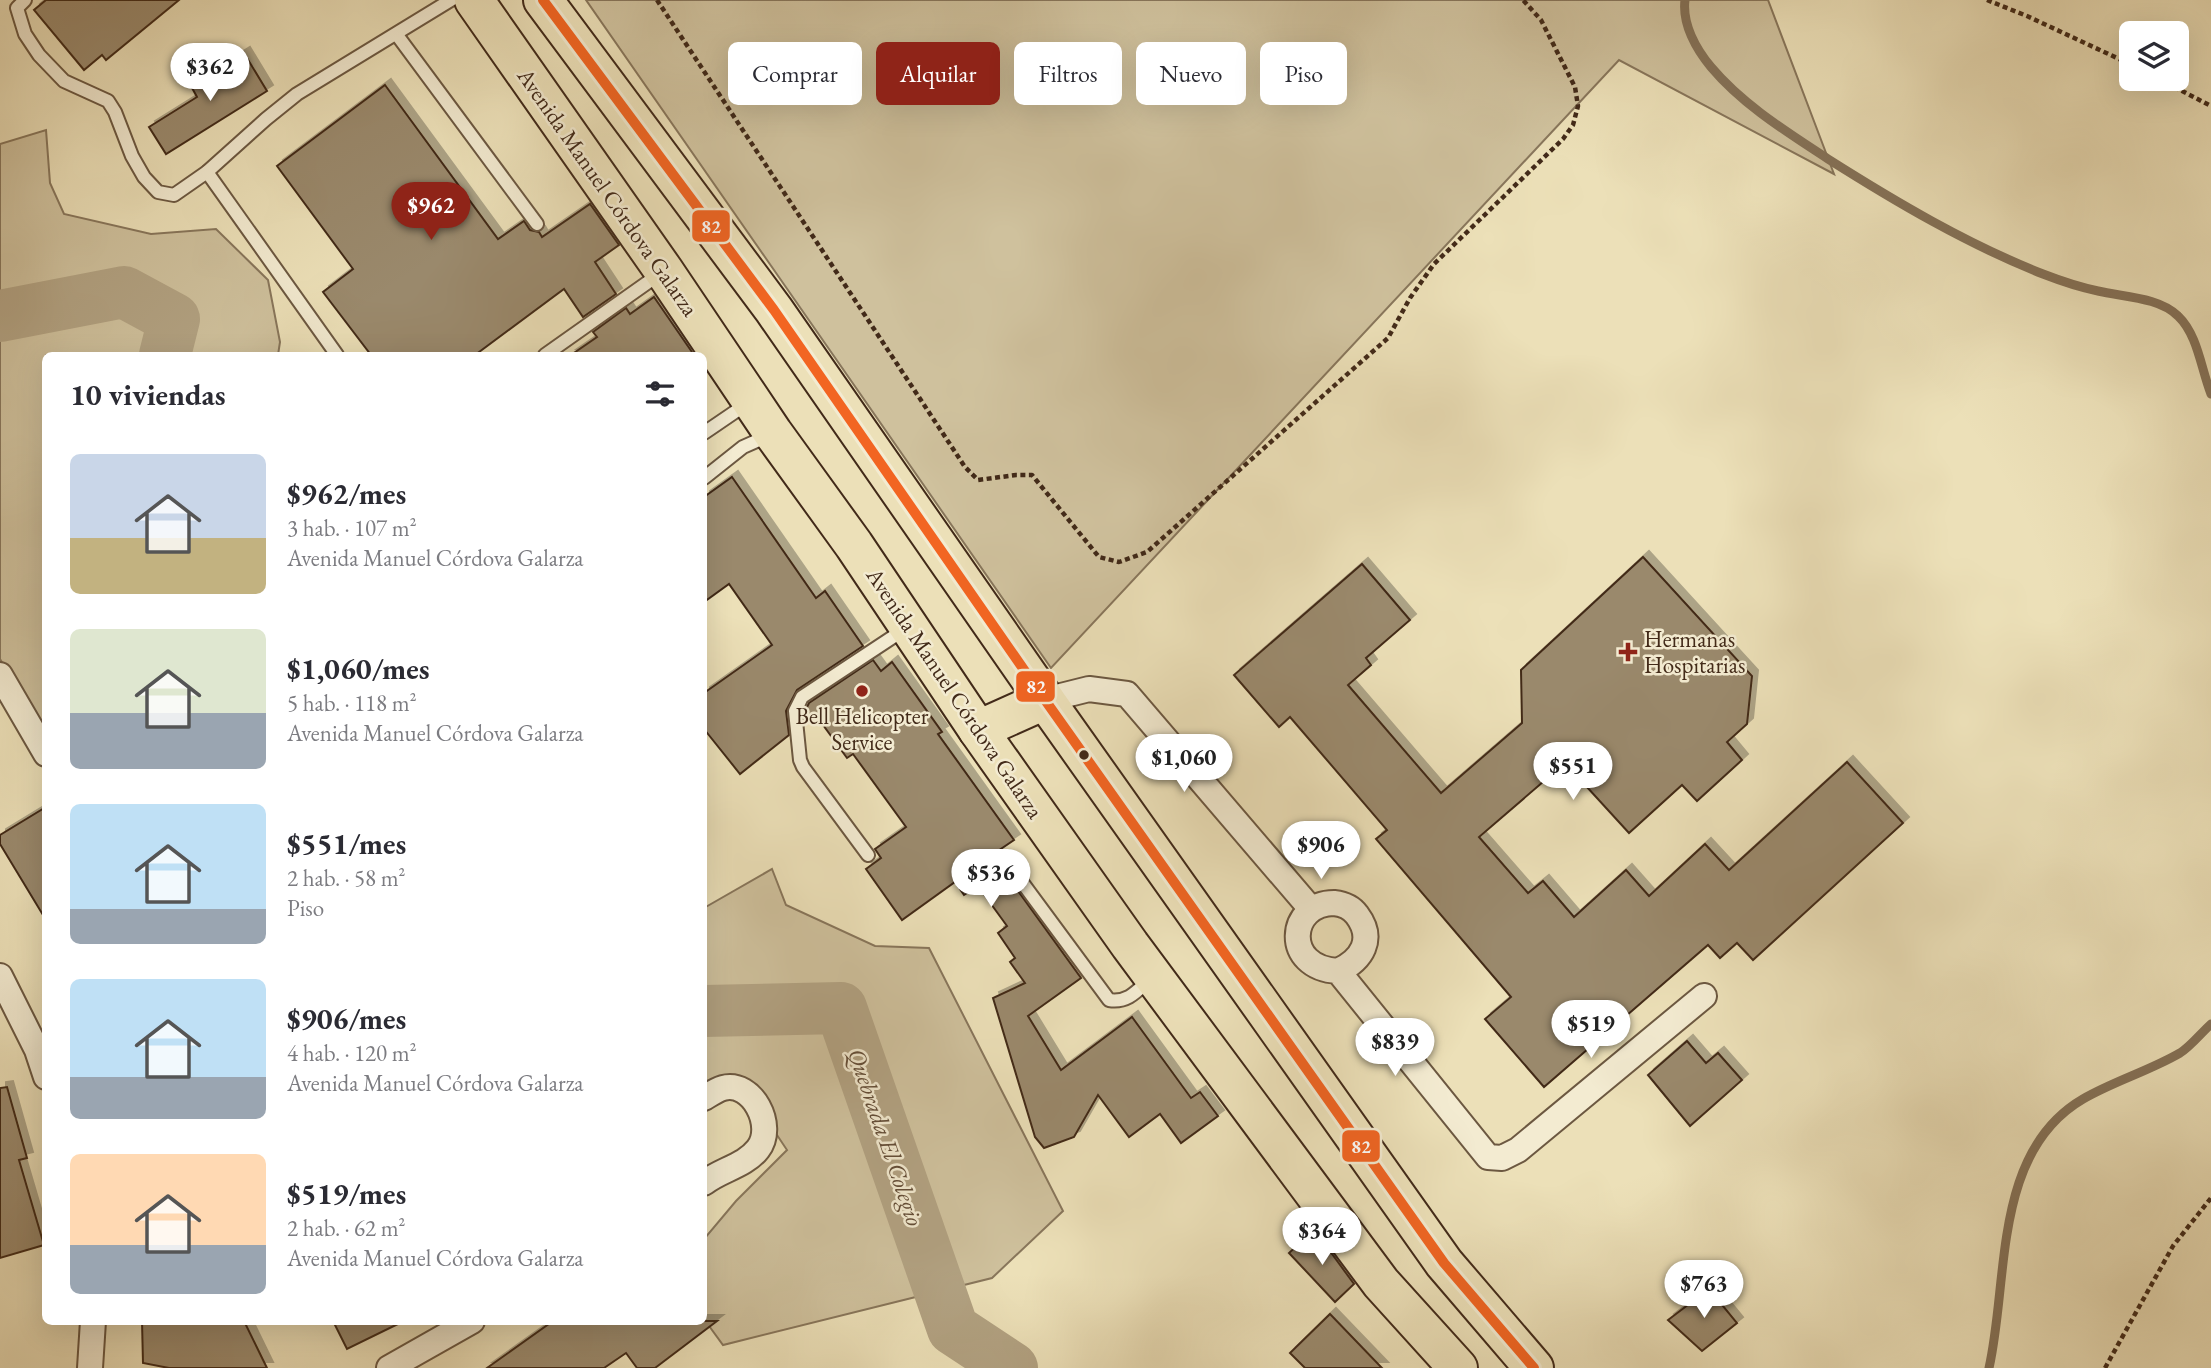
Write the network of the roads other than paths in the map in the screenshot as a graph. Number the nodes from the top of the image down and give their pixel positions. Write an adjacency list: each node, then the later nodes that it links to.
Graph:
1 (25, 0): 6 (lane)
2 (451, 0): 5 (lane)
3 (474, 0): 8 (main road, Avenida Manuel Córdova Galarza)
4 (543, 0): 17 (main road)
5 (397, 35): 6 (lane); 7 (lane)
6 (207, 172): 9 (lane)
7 (537, 225)
8 (664, 271): 10 (lane); 11 (main road, Avenida Manuel Córdova Galarza)
9 (335, 352)
10 (549, 352)
11 (751, 401): 12 (lane); 13 (main road, Avenida Manuel Córdova Galarza)
12 (707, 431)
13 (773, 433): 14 (lane); 15 (main road, Avenida Manuel Córdova Galarza)
14 (707, 476)
15 (908, 626): 18 (main road, Avenida Manuel Córdova Galarza); 20 (lane)
16 (0, 675): 19 (street)
17 (1045, 701): 18 (main road); 22 (street); 35 (main road)
18 (978, 730): 25 (main road, Avenida Manuel Córdova Galarza)
19 (42, 747)
20 (868, 855)
21 (1013, 870): 25 (lane)
22 (1311, 909): 23 (street); 23 (street)
23 (1338, 971): 26 (street)
24 (0, 976): 27 (street)
25 (1153, 976): 34 (main road, Avenida Manuel Córdova Galarza)
26 (1704, 996)
27 (42, 1065)
28 (707, 1096): 29 (street)
29 (707, 1181)
30 (93, 1325): 32 (street)
31 (465, 1325): 33 (street)
32 (90, 1368)
33 (389, 1368)
34 (1458, 1368)
35 (1534, 1368)

